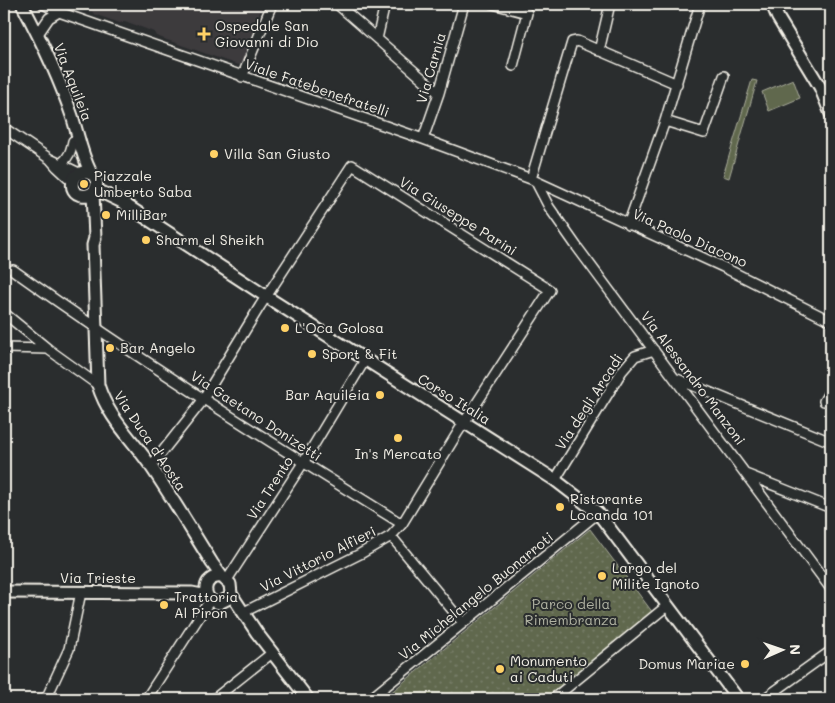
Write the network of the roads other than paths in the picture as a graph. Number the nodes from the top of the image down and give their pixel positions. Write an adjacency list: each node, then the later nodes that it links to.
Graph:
1 (13, 4): 25 (main road, Via Aquileia)
2 (22, 4): 13 (main road, Via Aquileia)
3 (43, 4): 12 (street, Viale Fatebenefratelli)
4 (272, 4): 18 (street)
5 (337, 4): 14 (street)
6 (385, 4): 14 (street)
7 (464, 4): 20 (street, Via Carnia)
8 (493, 4): 16 (street)
9 (610, 4): 15 (street)
10 (700, 4): 19 (street)
11 (772, 4): 21 (main road)
12 (59, 12): 13 (street); 18 (street, Viale Fatebenefratelli)
13 (38, 34): 28 (main road, Via Aquileia)
14 (377, 39): 20 (street)
15 (599, 51): 19 (street); 30 (street)
16 (513, 66)
17 (724, 76): 22 (street)
18 (242, 77): 24 (street, Viale Fatebenefratelli)
19 (677, 84): 22 (street)
20 (439, 94): 24 (street, Via Carnia)
21 (831, 114)
22 (665, 121): 32 (street)
23 (4, 128): 26 (street)
24 (423, 139): 30 (street, Viale Fatebenefratelli)
25 (74, 141): 27 (street); 29 (main road)
26 (50, 159): 27 (street); 29 (street)
27 (62, 163): 29 (street)
28 (91, 174): 29 (main road); 31 (main road)
29 (76, 177): 31 (main road)
30 (534, 180): 32 (street, Via Paolo Diacono); 41 (street, Via Alessandro Manzoni)
31 (91, 192): 35 (main road, Corso Italia); 38 (main road)
32 (628, 225): 37 (street, Via Paolo Diacono)
33 (13, 270): 38 (street, Via Gaetano Donizetti)
34 (550, 290): 35 (street, Via Giuseppe Parini); 48 (street, Via Vittorio Alfieri)
35 (266, 297): 42 (main road, Corso Italia); 46 (street)
36 (4, 313): 40 (street, Via Duca d'Aosta)
37 (831, 320)
38 (97, 330): 44 (main road); 46 (street, Via Gaetano Donizetti)
39 (4, 348): 40 (street)
40 (48, 349): 44 (street, Via Duca d'Aosta)
41 (654, 350): 43 (street, Via Alessandro Manzoni); 53 (street, Via degli Arcadi)
42 (365, 360): 48 (main road, Corso Italia); 50 (street, Via Trento)
43 (677, 379): 49 (street); 52 (street, Via Alessandro Manzoni)
44 (98, 385): 51 (main road, Via Duca d'Aosta)
45 (831, 389): 47 (street)
46 (203, 399): 50 (street, Via Gaetano Donizetti); 51 (street)
47 (824, 401)
48 (464, 423): 53 (main road, Corso Italia); 56 (street, Via Vittorio Alfieri)
49 (831, 442)
50 (303, 463): 56 (street, Via Gaetano Donizetti); 58 (street, Via Trento)
51 (151, 466): 58 (main road, Via Duca d'Aosta)
52 (748, 475): 54 (street); 59 (street, Via Alessandro Manzoni)
53 (555, 480): 55 (main road, Corso Italia)
54 (831, 508)
55 (598, 513): 64 (main road, Corso Italia); 66 (street, Via Michelangelo Buonarroti)
56 (402, 524): 57 (street, Via Vittorio Alfieri)
57 (391, 536): 65 (street, Via Vittorio Alfieri); 66 (street)
58 (221, 578): 62 (main road); 63 (main road, Via Duca d'Aosta)
59 (831, 589)
60 (4, 592): 61 (main road, Via Trieste)
61 (81, 592): 62 (main road, Via Trieste); 70 (street)
62 (207, 594): 63 (main road); 71 (street)
63 (228, 598): 65 (main road, Via Duca d'Aosta); 67 (main road, Via Duca d'Aosta)
64 (668, 605): 75 (street); 76 (main road, Corso Italia)
65 (244, 612): 67 (main road, Via Duca d'Aosta)
66 (463, 623): 74 (street, Via Michelangelo Buonarroti)
67 (257, 633): 69 (main road, Via Duca d'Aosta)
68 (831, 651): 77 (street)
69 (272, 653): 72 (street); 73 (main road, Via Duca d'Aosta)
70 (46, 699)
71 (146, 699)
72 (214, 699)
73 (308, 699)
74 (370, 699)
75 (553, 699)
76 (738, 699)
77 (764, 699)

